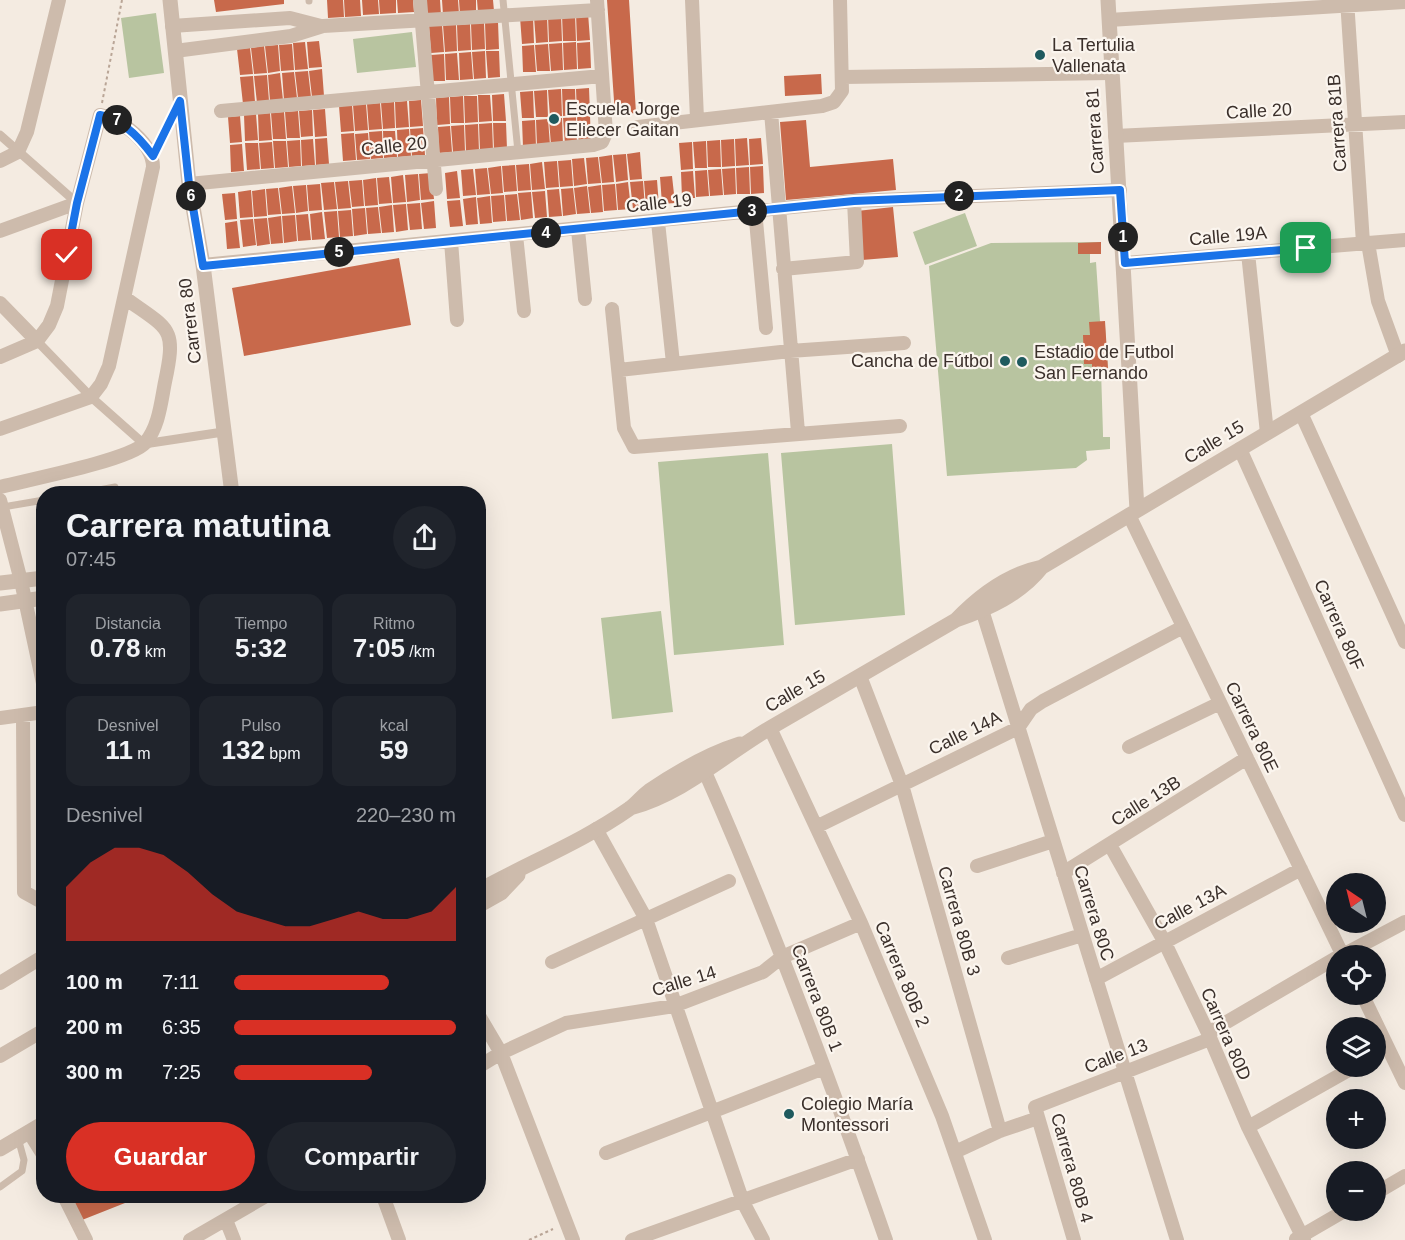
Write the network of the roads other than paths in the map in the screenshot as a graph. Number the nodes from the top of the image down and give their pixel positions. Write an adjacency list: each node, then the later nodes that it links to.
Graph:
1 (59, 0): 30 (street)
2 (170, 0): 14 (street, Carrera 80)
3 (420, 0): 12 (street)
4 (503, 0): 11 (lane)
5 (692, 0): 24 (street)
6 (840, 0): 19 (street)
7 (1108, 0): 13 (street, Carrera 81)
8 (1405, 2): 9 (street)
9 (1347, 3): 13 (street); 26 (street, Carrera 81B)
10 (597, 5): 11 (street); 18 (street)
11 (505, 15): 12 (street); 20 (lane)
12 (422, 20): 15 (street); 21 (street)
13 (1109, 20): 17 (street, Carrera 81)
14 (172, 26): 15 (street); 16 (street, Carrera 80)
15 (323, 26): 16 (street)
16 (175, 51): 34 (street, Carrera 80)
17 (1110, 73): 19 (street); 29 (street, Carrera 81)
18 (602, 76): 20 (street); 31 (street, Calle 20)
19 (843, 77): 23 (street)
20 (511, 83): 21 (street); 31 (lane)
21 (428, 91): 22 (street); 32 (street)
22 (221, 111)
23 (771, 112): 24 (street); 39 (street)
24 (697, 119): 27 (street)
25 (1405, 122): 26 (street, Calle 20)
26 (1354, 125): 29 (street, Calle 20); 47 (street, Carrera 81B)
27 (638, 127)
28 (0, 135): 30 (street)
29 (1115, 136): 36 (street, Carrera 81)
30 (18, 152): 33 (street); 38 (street)
31 (519, 152): 32 (street, Calle 20)
32 (433, 160): 34 (street, Calle 20); 35 (street)
33 (0, 161)
34 (189, 184): 50 (street, Carrera 80)
35 (435, 189)
36 (1120, 190): 37 (street, Calle 19); 49 (street, Carrera 81)
37 (854, 201): 39 (street, Calle 19); 51 (street)
38 (77, 203): 43 (street); 52 (street); 59 (street)
39 (778, 207): 40 (street, Calle 19); 51 (street)
40 (755, 210): 41 (street, Calle 19); 58 (street)
41 (658, 222): 42 (street, Calle 19); 64 (street)
42 (578, 230): 44 (street, Calle 19); 53 (street)
43 (0, 231)
44 (516, 235): 46 (street, Calle 19); 56 (street)
45 (1405, 240): 47 (street, Calle 19A)
46 (451, 241): 50 (street, Calle 19); 57 (street)
47 (1366, 243): 48 (street, Calle 19A); 62 (street, Carrera 81B)
48 (1248, 253): 49 (street, Calle 19A); 72 (street)
49 (1125, 263): 79 (street, Carrera 81)
50 (203, 266): 70 (street, Carrera 80)
51 (783, 269): 61 (street)
52 (125, 298): 66 (street); 73 (street)
53 (585, 299)
54 (0, 303): 59 (street)
55 (612, 309): 65 (street)
56 (524, 311)
57 (457, 320)
58 (766, 328)
59 (37, 341): 63 (street); 66 (street)
60 (904, 343): 61 (street)
61 (790, 351): 64 (street); 71 (street)
62 (1401, 354): 67 (street, Calle 15)
63 (0, 357)
64 (673, 363): 65 (street)
65 (619, 370): 71 (street)
66 (91, 397): 69 (street); 73 (street)
67 (1301, 413): 72 (street, Calle 15); 88 (street)
68 (900, 426): 71 (street)
69 (0, 429)
70 (223, 432): 73 (street); 75 (street, Carrera 80)
71 (798, 432)
72 (1267, 433): 74 (street, Calle 15)
73 (144, 444): 76 (street)
74 (1240, 449): 79 (street, Calle 15); 103 (street, Carrera 80F)
75 (231, 486)
76 (0, 487)
77 (36, 501): 78 (lane)
78 (1, 503): 81 (street)
79 (1133, 513): 86 (street, Calle 15); 87 (street, Carrera 80E)
80 (36, 579): 81 (street)
81 (21, 581): 82 (street); 84 (street)
82 (0, 583)
83 (36, 599): 84 (street)
84 (25, 600): 85 (street); 89 (street)
85 (0, 604)
86 (980, 604): 90 (street, Calle 15); 96 (street, Carrera 80C)
87 (1183, 627): 91 (street, Carrera 80E); 96 (street, Calle 14A)
88 (1405, 642)
89 (36, 651)
90 (860, 676): 95 (street, Calle 15); 101 (street, Carrera 80B 3)
91 (1220, 703): 98 (street); 99 (street, Carrera 80E)
92 (36, 713): 93 (street)
93 (23, 715): 94 (street); 114 (street)
94 (0, 718)
95 (770, 728): 97 (street, Calle 15); 104 (street, Carrera 80B 2)
96 (1018, 728): 101 (street, Calle 14A); 106 (street, Carrera 80C)
97 (748, 741): 100 (street, Calle 15); 102 (street, Calle 15)
98 (1129, 747)
99 (1247, 758): 107 (street, Calle 13B); 109 (street, Carrera 80E)
100 (705, 772): 102 (street, Calle 15); 123 (street, Carrera 80B 1)
101 (902, 785): 104 (street, Calle 14A); 147 (street, Carrera 80B 3)
102 (630, 808): 105 (street, Calle 15)
103 (1404, 809)
104 (818, 826): 117 (street, Carrera 80B 2)
105 (596, 829): 110 (street, Calle 15); 116 (street)
106 (1053, 841): 108 (street); 111 (street, Carrera 80C)
107 (1110, 845): 111 (street, Calle 13B); 120 (street, Carrera 80D)
108 (977, 866)
109 (1301, 869): 120 (street, Calle 13A); 121 (street, Carrera 80E)
110 (522, 871): 113 (street, Calle 15); 115 (street, Calle 15)
111 (1063, 873): 119 (street, Carrera 80C)
112 (729, 881): 116 (street)
113 (486, 887)
114 (36, 899)
115 (486, 901)
116 (646, 919): 126 (street); 131 (street)
117 (861, 922): 123 (street, Calle 14); 151 (street, Carrera 80B 2)
118 (1405, 922): 122 (street, Calle 13)
119 (1082, 935): 124 (street); 128 (street, Carrera 80C)
120 (1164, 941): 128 (street, Calle 13A); 134 (street, Carrera 80D)
121 (1336, 945)
122 (1362, 945)
123 (782, 957): 131 (street, Calle 14); 139 (street, Carrera 80B 1)
124 (1008, 958)
125 (36, 961): 129 (street)
126 (552, 962)
127 (1326, 965): 134 (street, Calle 13)
128 (1096, 979): 140 (street, Carrera 80C)
129 (0, 983)
130 (1367, 1005): 135 (street)
131 (674, 1006): 136 (street, Calle 14); 143 (street)
132 (486, 1028): 136 (street)
133 (36, 1035): 137 (street)
134 (1209, 1036): 140 (street, Calle 13); 145 (street, Carrera 80D)
135 (1388, 1048): 142 (street)
136 (501, 1053): 138 (street, Calle 14); 168 (street)
137 (0, 1056)
138 (486, 1062)
139 (824, 1068): 143 (street); 153 (street, Carrera 80B 1)
140 (1125, 1071): 144 (street, Calle 13); 174 (street, Carrera 80C)
141 (1337, 1077): 145 (street)
142 (1405, 1083)
143 (711, 1112): 152 (street); 157 (street)
144 (1037, 1113): 147 (street, Calle 13); 173 (street, Carrera 80B 4)
145 (1248, 1127): 163 (street, Carrera 80D)
146 (36, 1128): 148 (street)
147 (1000, 1131): 151 (street)
148 (23, 1135): 149 (street); 150 (street); 155 (lane)
149 (36, 1148)
150 (0, 1149)
151 (955, 1152): 172 (street, Carrera 80B 2)
152 (606, 1153)
153 (858, 1159): 157 (street); 171 (street, Carrera 80B 1)
154 (1405, 1176): 156 (street)
155 (0, 1187)
156 (1386, 1187)
157 (743, 1202): 169 (street); 170 (street)
158 (68, 1203): 164 (street)
159 (254, 1203): 161 (street)
160 (386, 1203): 167 (street)
161 (226, 1220): 165 (street); 166 (street)
162 (1329, 1221): 163 (street)
163 (1300, 1239)
164 (86, 1240)
165 (190, 1240)
166 (234, 1240)
167 (399, 1240)
168 (573, 1240)
169 (632, 1240)
170 (763, 1240)
171 (886, 1240)
172 (985, 1240)
173 (1074, 1240)
174 (1177, 1240)

